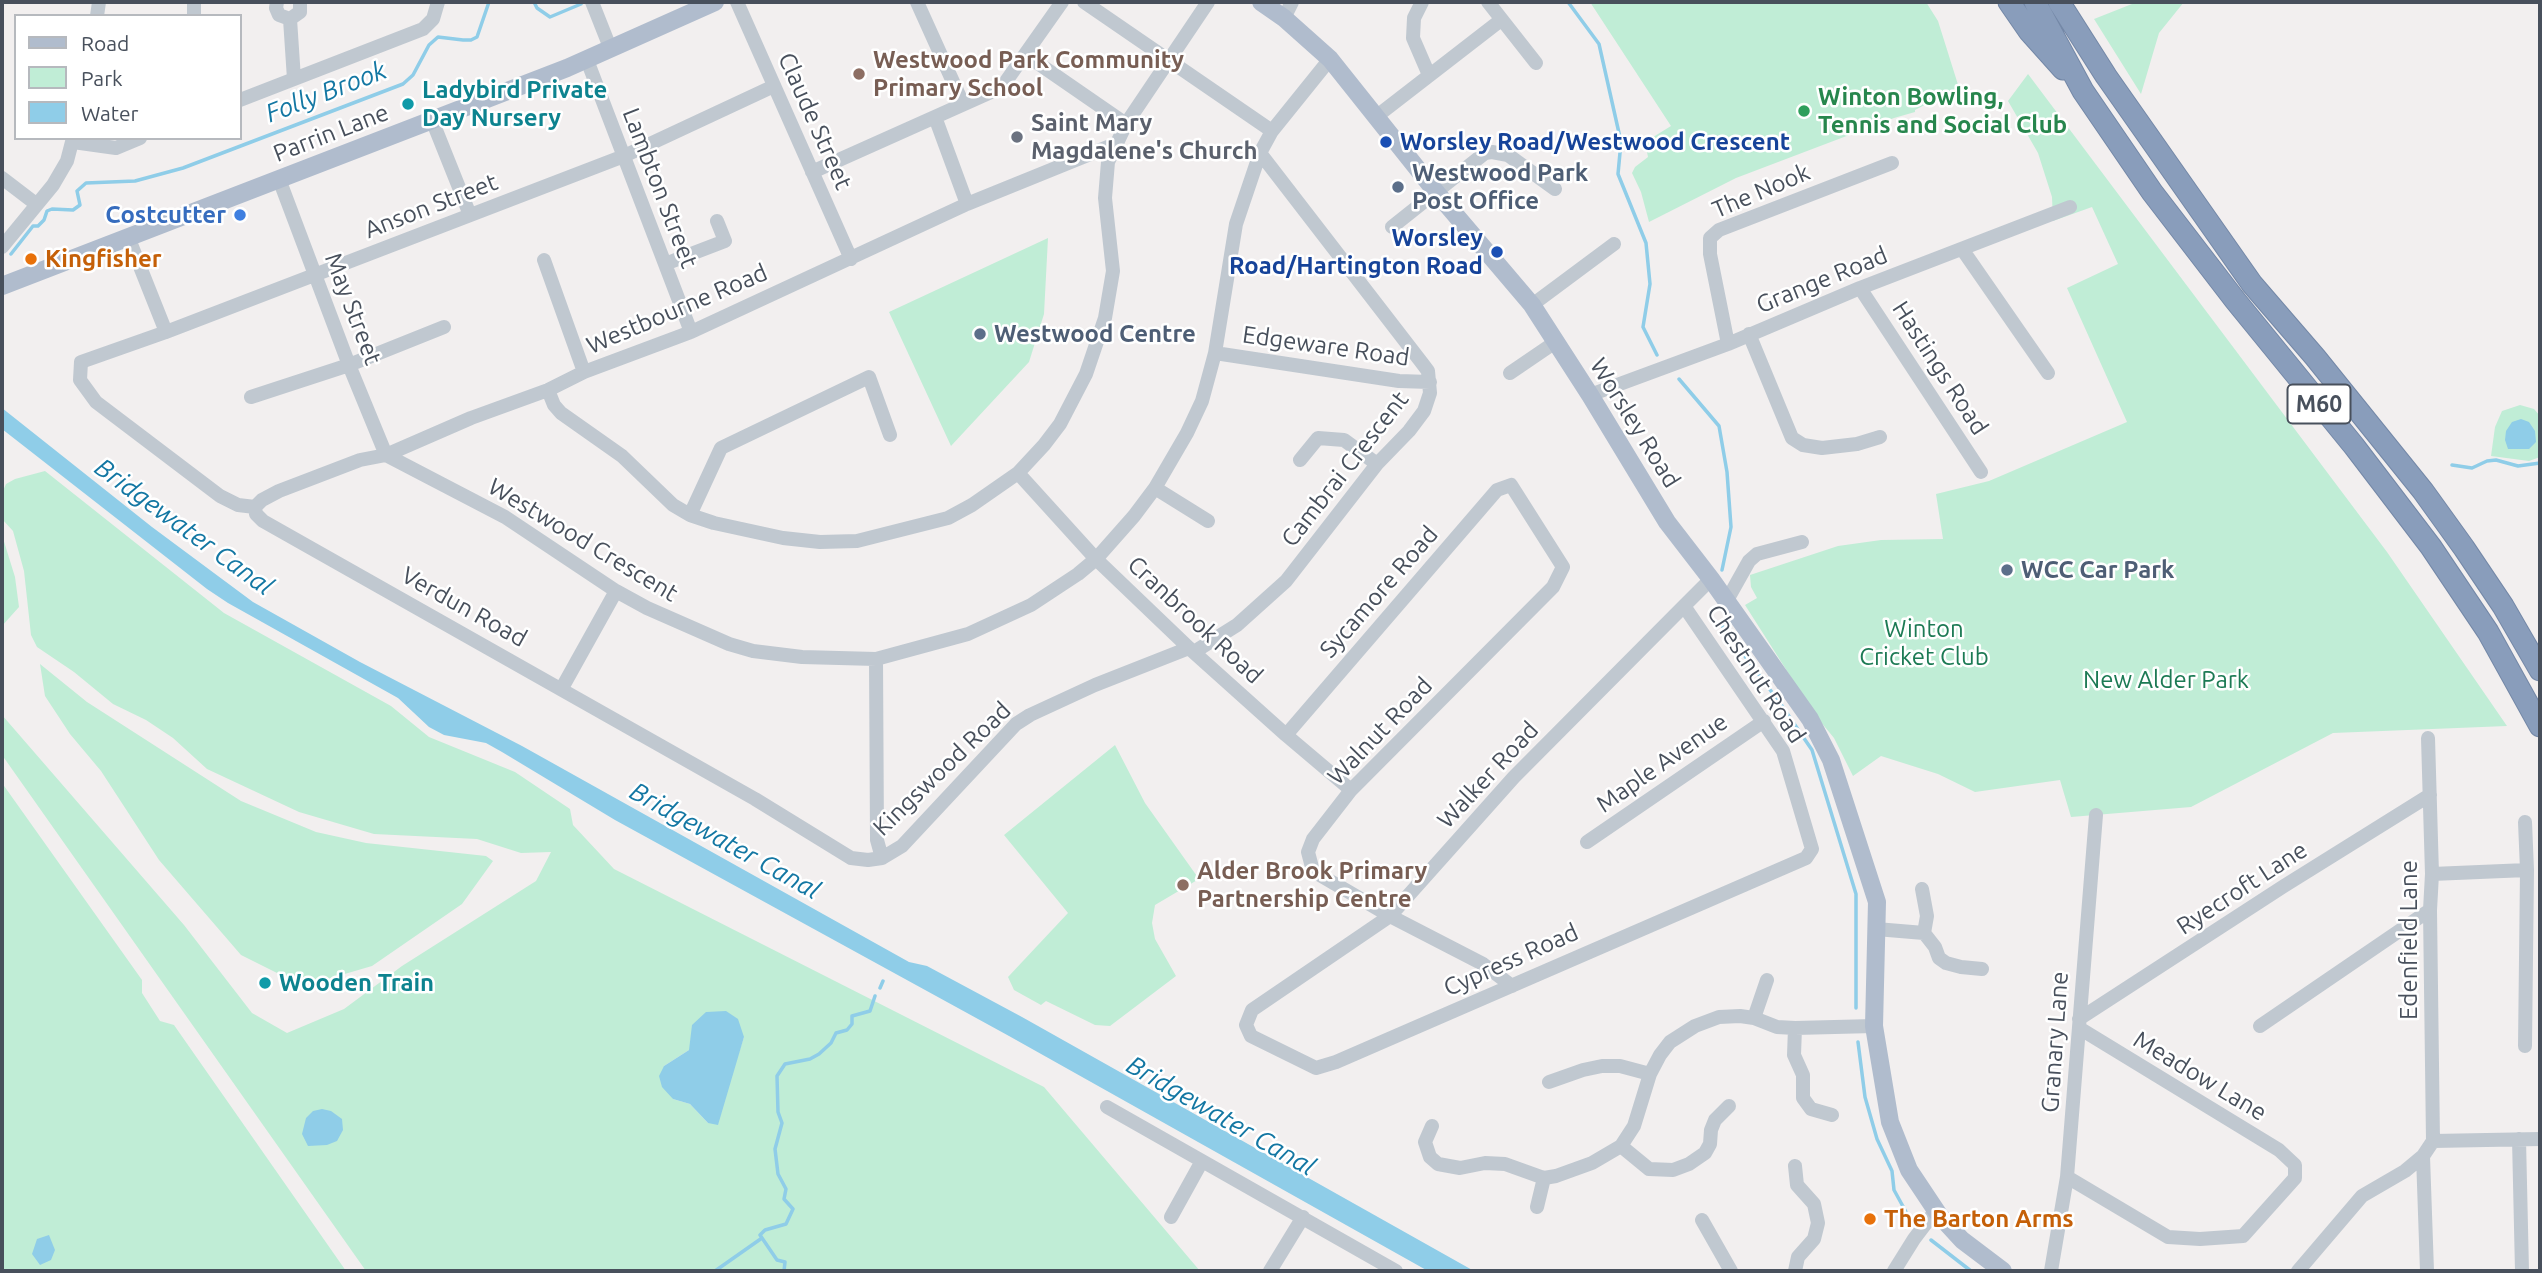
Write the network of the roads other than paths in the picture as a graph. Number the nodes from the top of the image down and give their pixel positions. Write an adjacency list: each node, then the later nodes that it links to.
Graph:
1 (276, 2): 18 (street)
2 (300, 2): 18 (street)
3 (438, 2): 27 (street)
4 (592, 2): 20 (street)
5 (715, 2): 20 (main road, Parrin Lane)
6 (737, 2): 28 (street, Claude Street)
7 (917, 2): 31 (street)
8 (1062, 2): 21 (street)
9 (1084, 2): 22 (street)
10 (1208, 2): 22 (street)
11 (1261, 2): 17 (main road, Worsley Road)
12 (1422, 2): 26 (street)
13 (1488, 2): 19 (street)
14 (2009, 2): 29 (highway, M60)
15 (2035, 2): 29 (highway, M60)
16 (2060, 2): 101 (highway, M60)
17 (1288, 10): 23 (main road, Worsley Road)
18 (290, 19): 27 (street)
19 (1501, 20): 25 (street); 26 (street)
20 (611, 50): 24 (main road, Parrin Lane)
21 (1026, 55): 31 (street); 35 (street)
22 (1170, 59): 35 (street); 36 (street)
23 (1330, 59): 33 (main road, Worsley Road); 36 (street, Westwood Crescent)
24 (587, 60): 34 (main road, Parrin Lane); 41 (street, Lambton Street)
25 (1536, 63)
26 (1429, 75): 33 (street)
27 (294, 79): 30 (street)
28 (774, 86): 41 (street, Anson Street); 43 (street, Claude Street)
29 (2083, 91): 104 (highway, M60)
30 (242, 99)
31 (964, 104): 32 (street)
32 (935, 117): 43 (street); 49 (street)
33 (1377, 117): 47 (main road, Worsley Road)
34 (432, 120): 45 (main road, Parrin Lane); 51 (street)
35 (1126, 124): 39 (street)
36 (1272, 131): 40 (street, Westwood Crescent)
37 (73, 140): 38 (street); 48 (street)
38 (135, 140)
39 (1115, 144): 49 (street, Westbourne Road); 87 (street)
40 (1260, 153): 71 (street, Westwood Crescent); 77 (street, Cambrai Crescent)
41 (624, 156): 51 (street, Anson Street); 60 (street, Lambton Street)
42 (1892, 163): 70 (street, The Nook)
43 (812, 172): 58 (street, Claude Street)
44 (2, 178): 48 (street)
45 (279, 179): 54 (main road, Parrin Lane); 61 (street, May Street)
46 (1555, 189): 47 (street)
47 (1436, 192): 53 (street); 64 (main road, Worsley Road)
48 (36, 204): 56 (street)
49 (967, 204): 58 (street, Westbourne Road)
50 (2070, 207): 57 (street, Grange Road)
51 (470, 215): 61 (street, Anson Street)
52 (717, 221): 60 (street)
53 (1391, 227)
54 (128, 239): 62 (main road, Parrin Lane); 66 (street)
55 (1614, 244): 64 (street)
56 (2, 247)
57 (1962, 249): 63 (street, Grange Road); 76 (street)
58 (850, 259): 67 (street, Westbourne Road)
59 (544, 260): 74 (street)
60 (665, 264): 67 (street, Lambton Street)
61 (316, 275): 66 (street, Anson Street); 73 (street, May Street)
62 (2, 286)
63 (1860, 288): 68 (street, Grange Road); 86 (street, Hastings Road)
64 (1532, 305): 69 (main road, Worsley Road)
65 (444, 327): 73 (street)
66 (166, 332): 72 (street, Anson Street)
67 (691, 332): 74 (street, Westbourne Road)
68 (1749, 334): 70 (street, Grange Road); 82 (street)
69 (1554, 343): 75 (street); 79 (main road, Worsley Road)
70 (1728, 344): 79 (street, Grange Road)
71 (1215, 353): 77 (street, Edgeware Road); 88 (street, Westwood Crescent)
72 (98, 356): 89 (street, Verdun Road)
73 (349, 365): 80 (street); 83 (street, May Street)
74 (584, 372): 78 (street, Westbourne Road)
75 (1510, 373)
76 (2048, 373)
77 (1430, 382): 85 (street, Cambrai Crescent)
78 (548, 390): 83 (street, Westbourne Road); 90 (street)
79 (1590, 395): 95 (main road, Worsley Road)
80 (251, 397)
81 (890, 435): 90 (street)
82 (1880, 437)
83 (386, 455): 89 (street, Westbourne Road); 96 (street, Westwood Crescent)
84 (1300, 460): 85 (street)
85 (1377, 464): 99 (street, Cambrai Crescent)
86 (1981, 472)
87 (1018, 473): 90 (street); 93 (street, Cranbrook Road)
88 (1155, 488): 91 (street); 93 (street, Westwood Crescent)
89 (255, 507): 102 (street, Verdun Road)
90 (690, 515)
91 (1208, 521)
92 (1802, 542): 97 (street)
93 (1096, 559): 99 (street, Cranbrook Road); 100 (street, Westwood Crescent)
94 (1563, 567): 105 (street, Sycamore Road); 107 (street, Walnut Road)
95 (1711, 579): 97 (main road, Worsley Road); 98 (street, Walker Road)
96 (616, 591): 100 (street, Westwood Crescent); 102 (street)
97 (1726, 602): 119 (main road, Worsley Road)
98 (1684, 606): 103 (street, Chestnut Road); 118 (street, Walker Road)
99 (1192, 650): 105 (street, Cranbrook Road); 113 (street, Kingswood Road)
100 (876, 659): 113 (street)
101 (2540, 670)
102 (562, 688): 113 (street, Verdun Road)
103 (1764, 721): 111 (street, Maple Avenue); 112 (street, Chestnut Road)
104 (2540, 726)
105 (1286, 735): 107 (street, Cranbrook Road)
106 (2428, 738): 108 (street, Edenfield Lane)
107 (1351, 790): 118 (street, Walnut Road)
108 (2430, 795): 115 (street, Edenfield Lane); 126 (street, Ryecroft Lane)
109 (2096, 815): 126 (street, Granary Lane)
110 (2525, 822): 114 (street)
111 (1587, 842)
112 (1812, 849): 123 (street, Cypress Road)
113 (882, 858)
114 (2527, 870): 115 (street); 130 (street)
115 (2431, 874): 117 (street, Edenfield Lane)
116 (1922, 889): 120 (street)
117 (2430, 910): 128 (street); 139 (street, Edenfield Lane)
118 (1390, 916): 123 (street); 124 (street, Walker Road)
119 (1877, 927): 120 (street); 127 (main road, Worsley Road)
120 (1924, 933): 121 (street)
121 (1982, 969)
122 (1767, 980): 125 (street)
123 (1512, 986): 124 (street, Cypress Road)
124 (1252, 1010)
125 (1754, 1017): 129 (street); 131 (street)
126 (2079, 1024): 144 (street, Granary Lane); 144 (street, Meadow Lane)
127 (1874, 1026): 129 (street); 147 (main road, Worsley Road)
128 (2260, 1026)
129 (1795, 1028): 135 (street)
130 (2525, 1045)
131 (1650, 1074): 132 (street); 140 (street)
132 (1549, 1082)
133 (1730, 1106): 140 (street)
134 (1107, 1107): 142 (street)
135 (1832, 1115)
136 (1432, 1126): 145 (street)
137 (2519, 1139): 138 (street); 139 (street); 160 (street)
138 (2540, 1139)
139 (2433, 1141): 141 (street)
140 (1621, 1146): 145 (street)
141 (2423, 1156): 152 (street); 159 (street)
142 (1202, 1161): 148 (street); 149 (street)
143 (1795, 1166): 155 (street)
144 (2067, 1177): 158 (street, Granary Lane)
145 (1544, 1178): 146 (street)
146 (1538, 1207)
147 (1936, 1210): 156 (street); 157 (main road, Worsley Road)
148 (1171, 1217)
149 (1303, 1217): 151 (street); 153 (street)
150 (1702, 1220): 154 (street)
151 (1388, 1269)
152 (2303, 1270)
153 (1270, 1271)
154 (1731, 1271)
155 (1795, 1271)
156 (1894, 1271)
157 (2003, 1271)
158 (2051, 1271)
159 (2427, 1271)
160 (2522, 1271)

